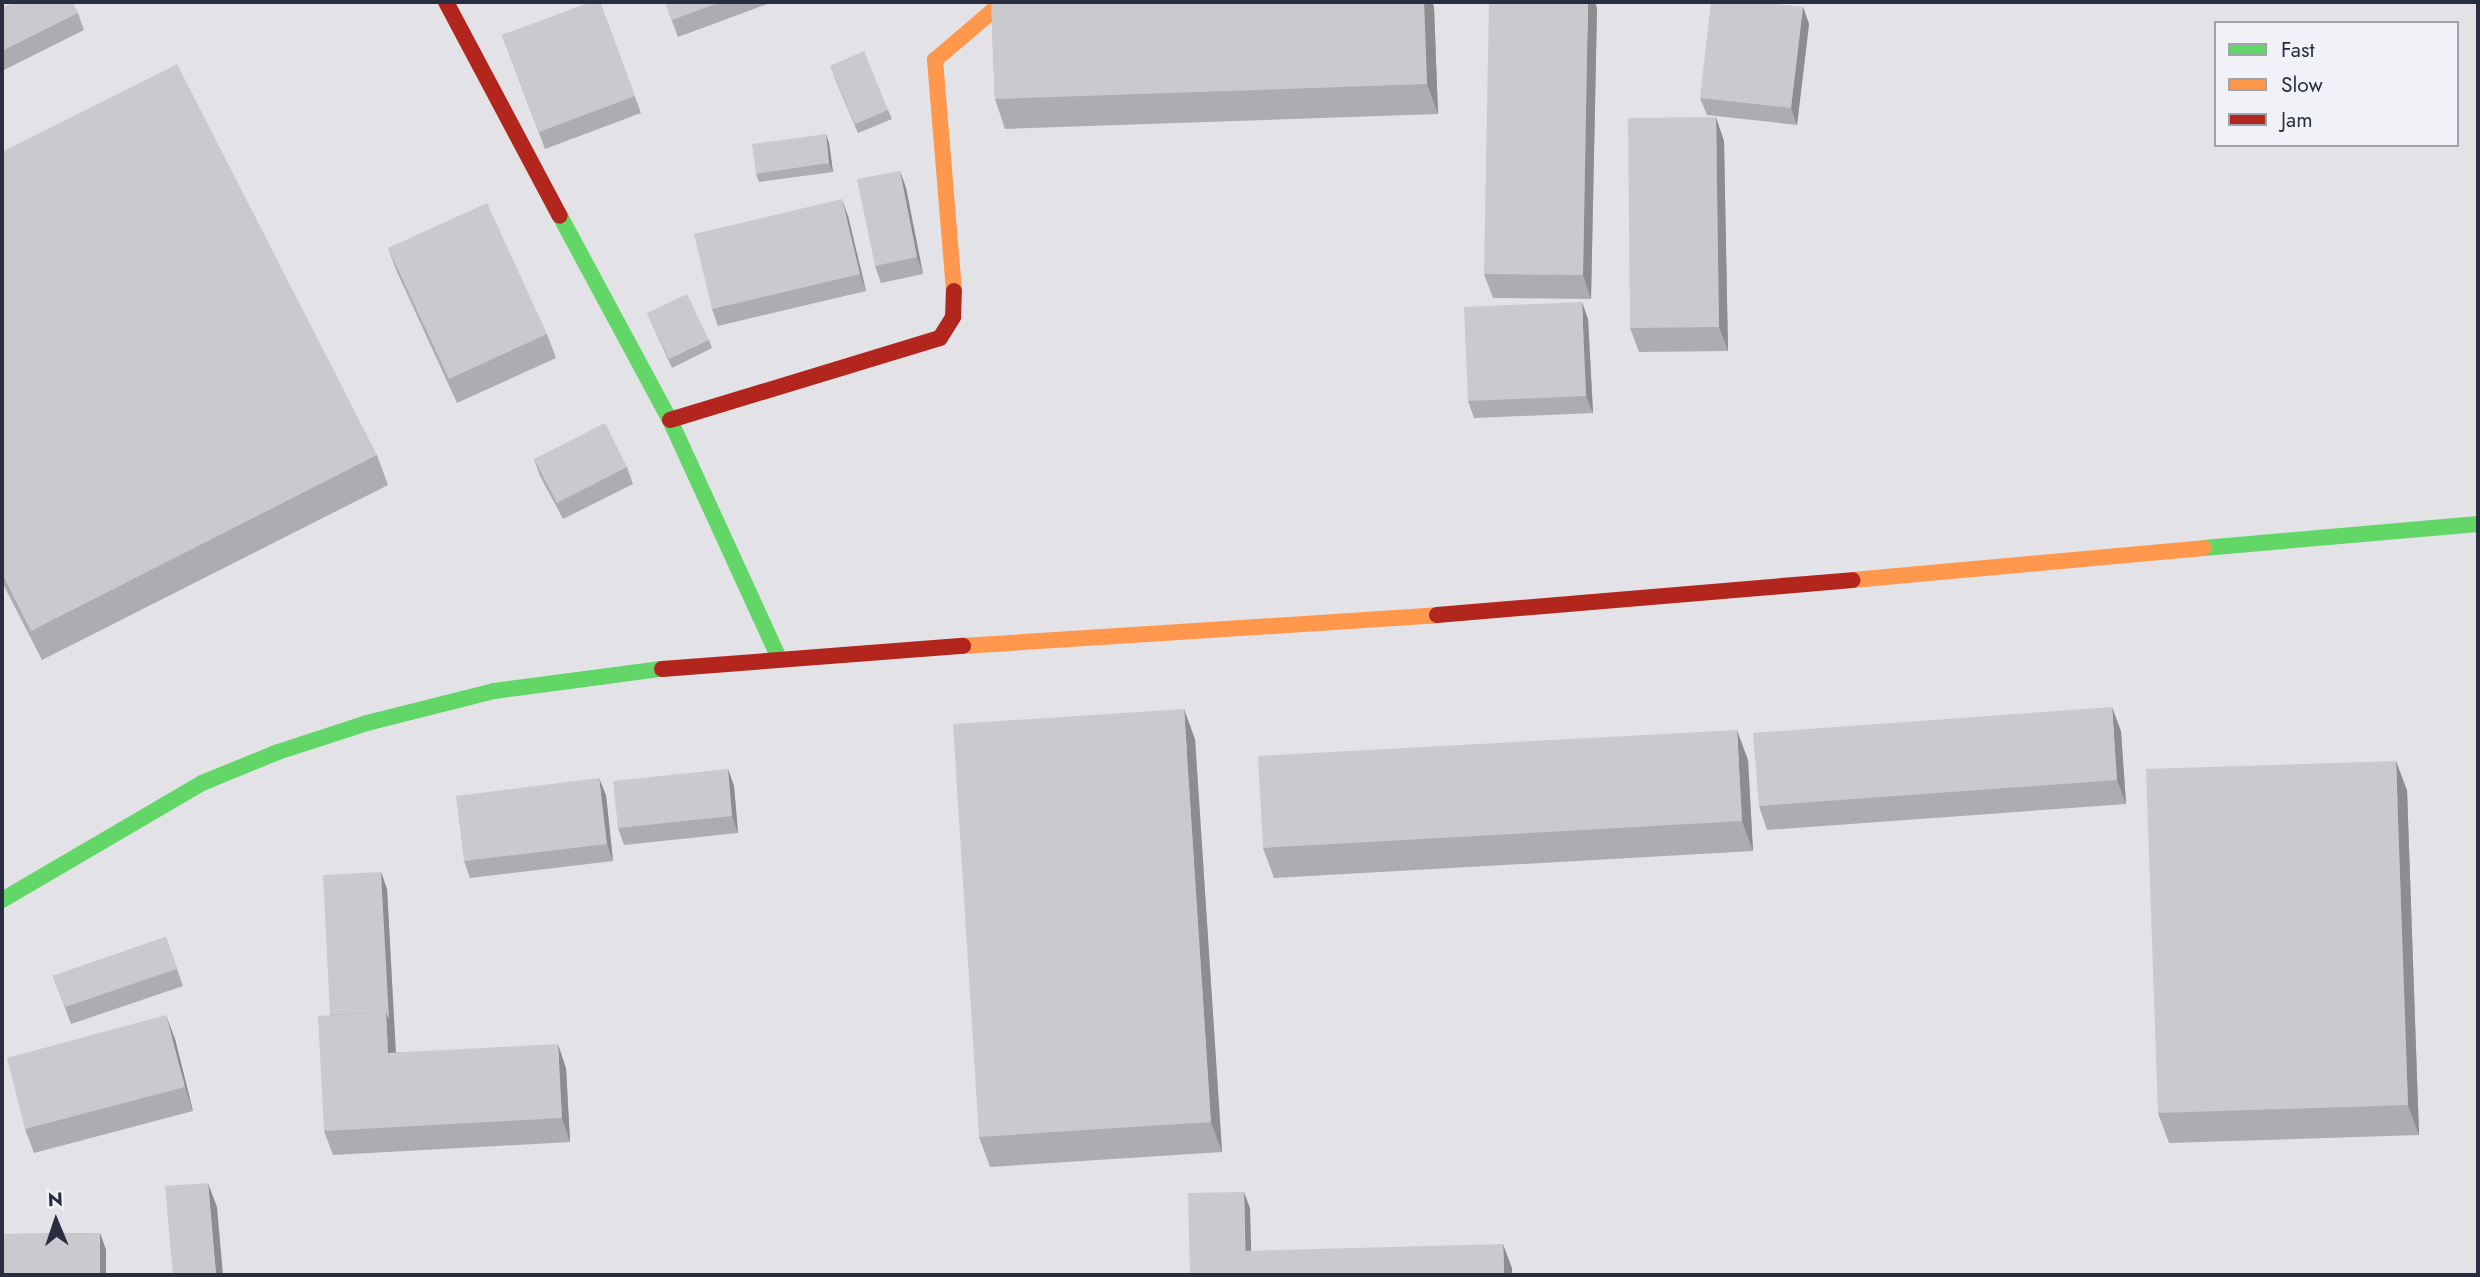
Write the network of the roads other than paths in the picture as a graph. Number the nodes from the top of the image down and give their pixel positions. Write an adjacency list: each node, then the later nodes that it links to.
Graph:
1 (446, 2): 3 (street)
2 (1003, 2): 3 (street)
3 (670, 420): 5 (street)
4 (2478, 524): 5 (street)
5 (779, 658): 6 (street)
6 (2, 900)

